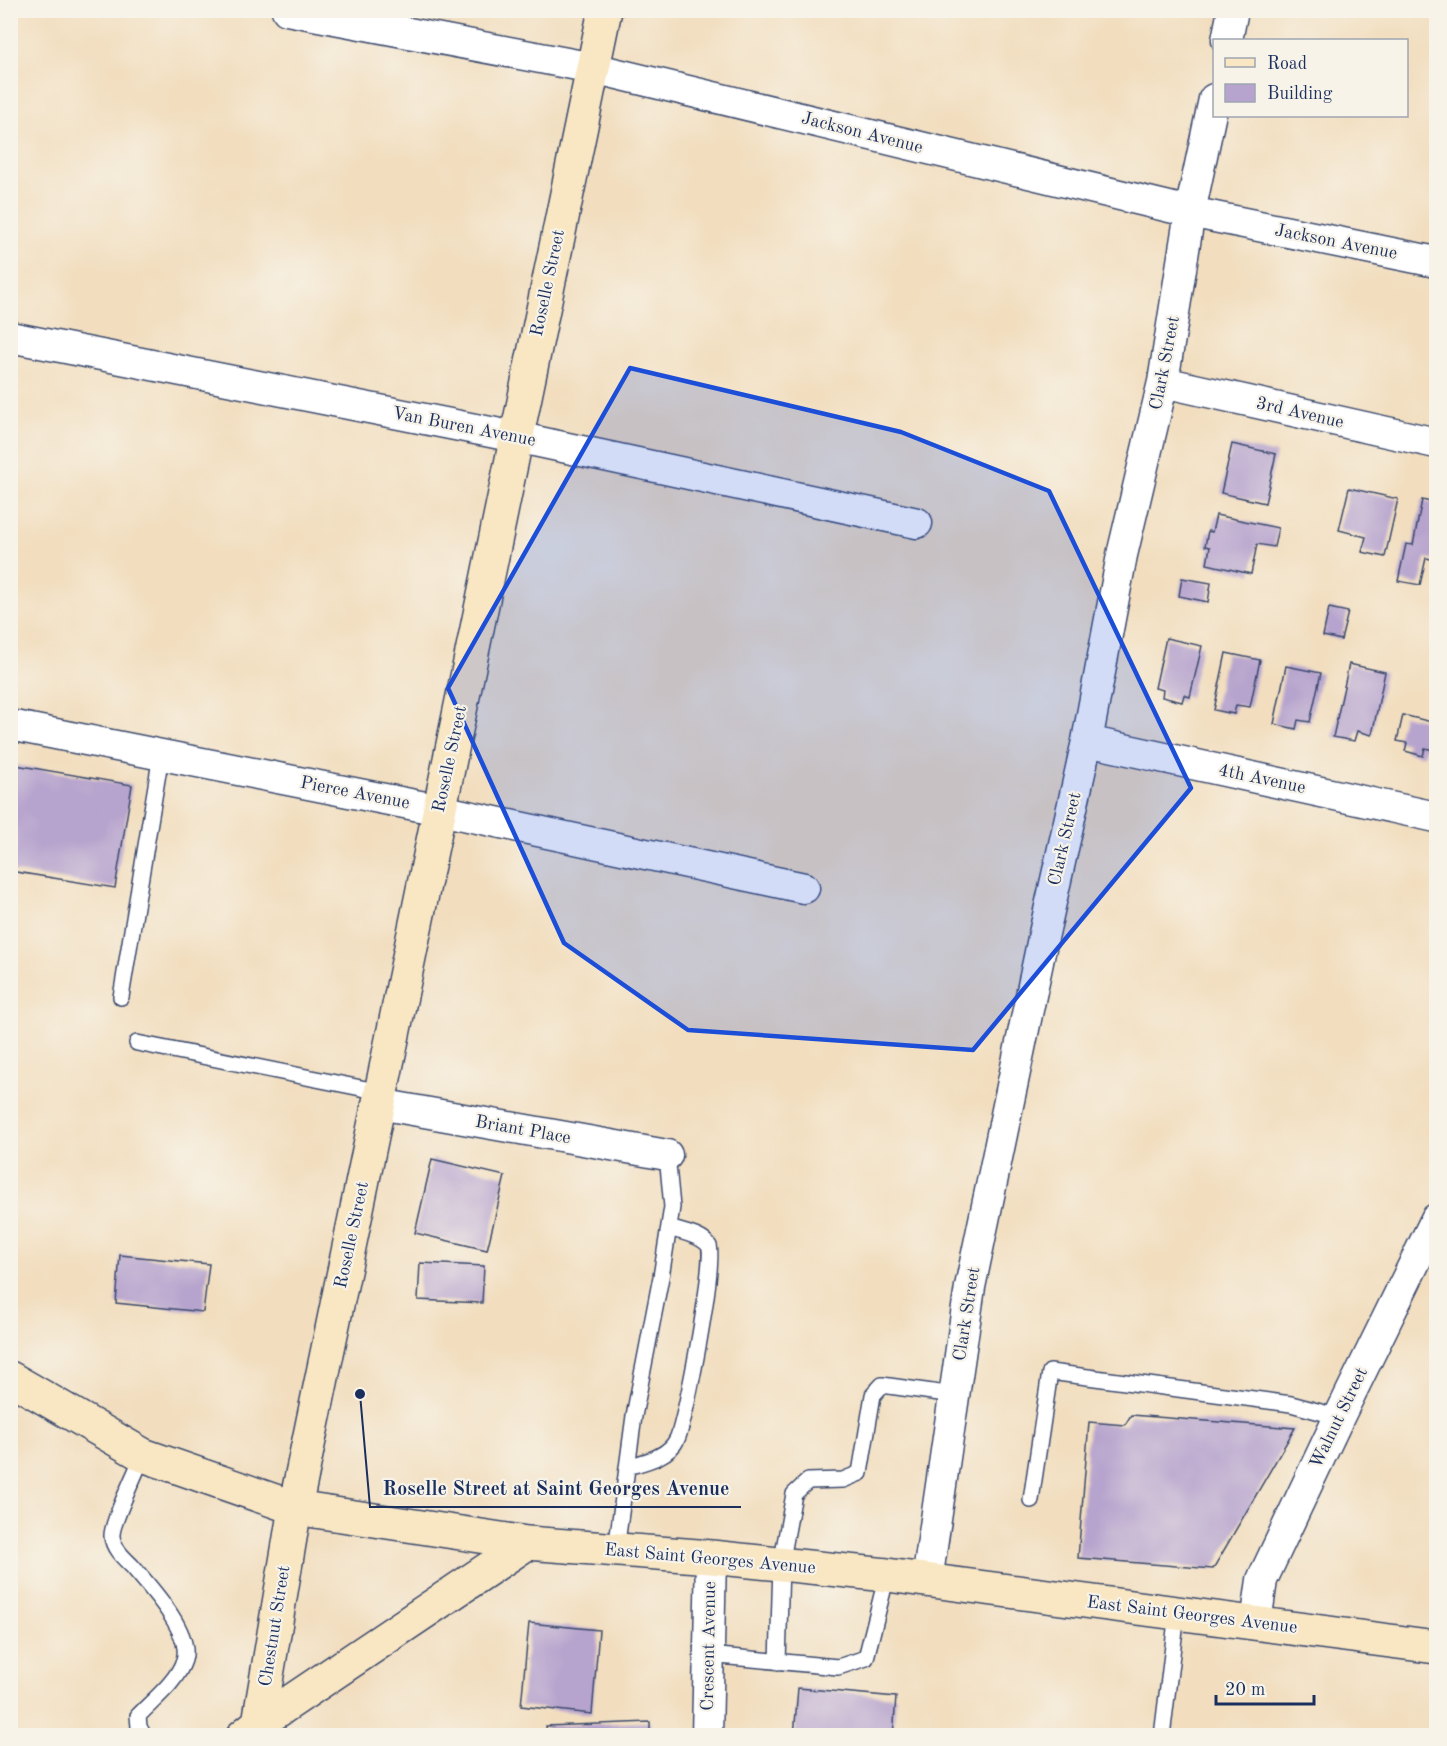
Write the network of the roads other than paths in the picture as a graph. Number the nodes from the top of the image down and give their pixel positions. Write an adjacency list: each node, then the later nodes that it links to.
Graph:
1 (287, 10): 5 (street, Jackson Avenue)
2 (605, 10): 5 (street, Roselle Street)
3 (1233, 10): 4 (street)
4 (1227, 39)
5 (593, 68): 7 (street, Jackson Avenue); 11 (street, Roselle Street)
6 (1213, 108): 7 (street, Clark Street)
7 (1190, 212): 8 (street, Jackson Avenue); 10 (street, Clark Street)
8 (1437, 262)
9 (10, 337): 11 (street, Van Buren Avenue)
10 (1163, 382): 12 (street, 3rd Avenue); 15 (street, Clark Street)
11 (516, 437): 13 (street, Van Buren Avenue); 17 (street, Roselle Street)
12 (1437, 443)
13 (916, 523)
14 (10, 725): 16 (street, Pierce Avenue)
15 (1087, 741): 18 (street, 4th Avenue); 27 (street, Clark Street)
16 (161, 755): 17 (street, Pierce Avenue); 20 (lane)
17 (440, 810): 19 (street, Pierce Avenue); 22 (street, Roselle Street)
18 (1437, 817)
19 (804, 888)
20 (121, 997)
21 (136, 1043): 22 (lane)
22 (380, 1098): 23 (street, Briant Place); 32 (street, Roselle Street)
23 (667, 1155): 25 (lane)
24 (1437, 1219): 28 (street, Walnut Street)
25 (669, 1228): 30 (lane); 30 (lane)
26 (15, 1388): 29 (street, East Saint Georges Avenue)
27 (954, 1395): 36 (lane); 38 (street, Clark Street)
28 (1339, 1417): 31 (lane); 40 (street, Walnut Street)
29 (143, 1455): 32 (street, East Saint Georges Avenue); 45 (lane)
30 (627, 1467): 34 (lane)
31 (1031, 1500)
32 (295, 1508): 33 (street, East Saint Georges Avenue); 44 (street, Chestnut Street)
33 (527, 1543): 34 (street, East Saint Georges Avenue); 44 (street)
34 (616, 1550): 35 (street, East Saint Georges Avenue)
35 (711, 1557): 36 (street, East Saint Georges Avenue); 42 (street, Crescent Avenue)
36 (781, 1565): 37 (street, East Saint Georges Avenue); 43 (lane)
37 (887, 1575): 38 (street, East Saint Georges Avenue); 43 (lane)
38 (927, 1581): 39 (street, East Saint Georges Avenue)
39 (1177, 1613): 40 (street, East Saint Georges Avenue); 47 (lane)
40 (1256, 1623): 41 (street, East Saint Georges Avenue)
41 (1437, 1647)
42 (708, 1654): 43 (lane); 46 (street, Crescent Avenue)
43 (778, 1662)
44 (255, 1731)
45 (144, 1736)
46 (706, 1736)
47 (1162, 1736)

